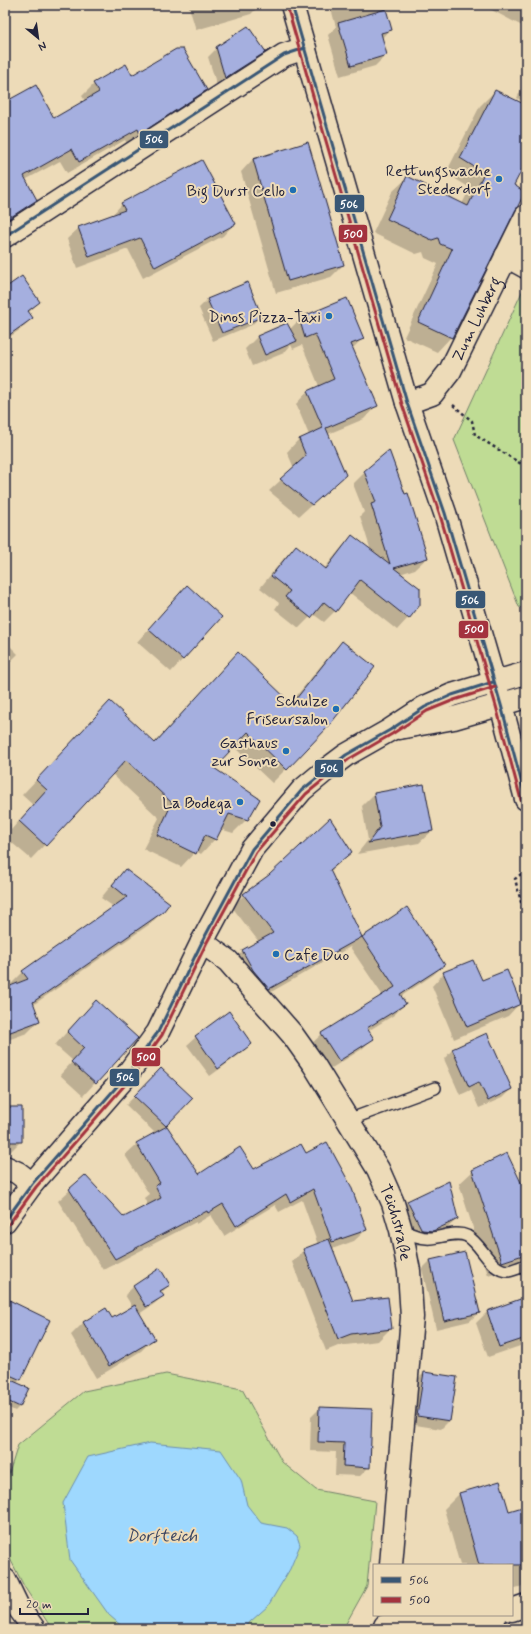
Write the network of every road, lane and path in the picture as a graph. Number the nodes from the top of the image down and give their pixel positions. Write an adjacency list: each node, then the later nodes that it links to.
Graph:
1 (292, 5): 2 (street)
2 (305, 48): 4 (street); 8 (street)
3 (526, 216): 5 (street, Zum Luhberg)
4 (5, 236)
5 (506, 256): 6 (street); 7 (street, Zum Luhberg)
6 (526, 267)
7 (435, 390): 8 (street, Zum Luhberg); 9 (path)
8 (407, 403): 11 (street)
9 (526, 467)
10 (526, 673): 11 (street)
11 (493, 682): 13 (street); 14 (street)
12 (526, 697): 13 (street)
13 (501, 705): 14 (street); 15 (street)
14 (390, 730): 18 (street)
15 (526, 799)
16 (526, 870): 17 (path)
17 (526, 922)
18 (202, 942): 20 (street, Teichstraße); 22 (street)
19 (435, 1088): 20 (lane)
20 (348, 1120): 24 (street, Teichstraße)
21 (5, 1167): 22 (street)
22 (32, 1184): 23 (street)
23 (5, 1222)
24 (401, 1230): 25 (lane); 26 (street, Teichstraße)
25 (526, 1265)
26 (391, 1564)
27 (5, 1580): 32 (street)
28 (526, 1605): 29 (street)
29 (513, 1610)
30 (492, 1616): 31 (street)
31 (384, 1623)
32 (34, 1629)

